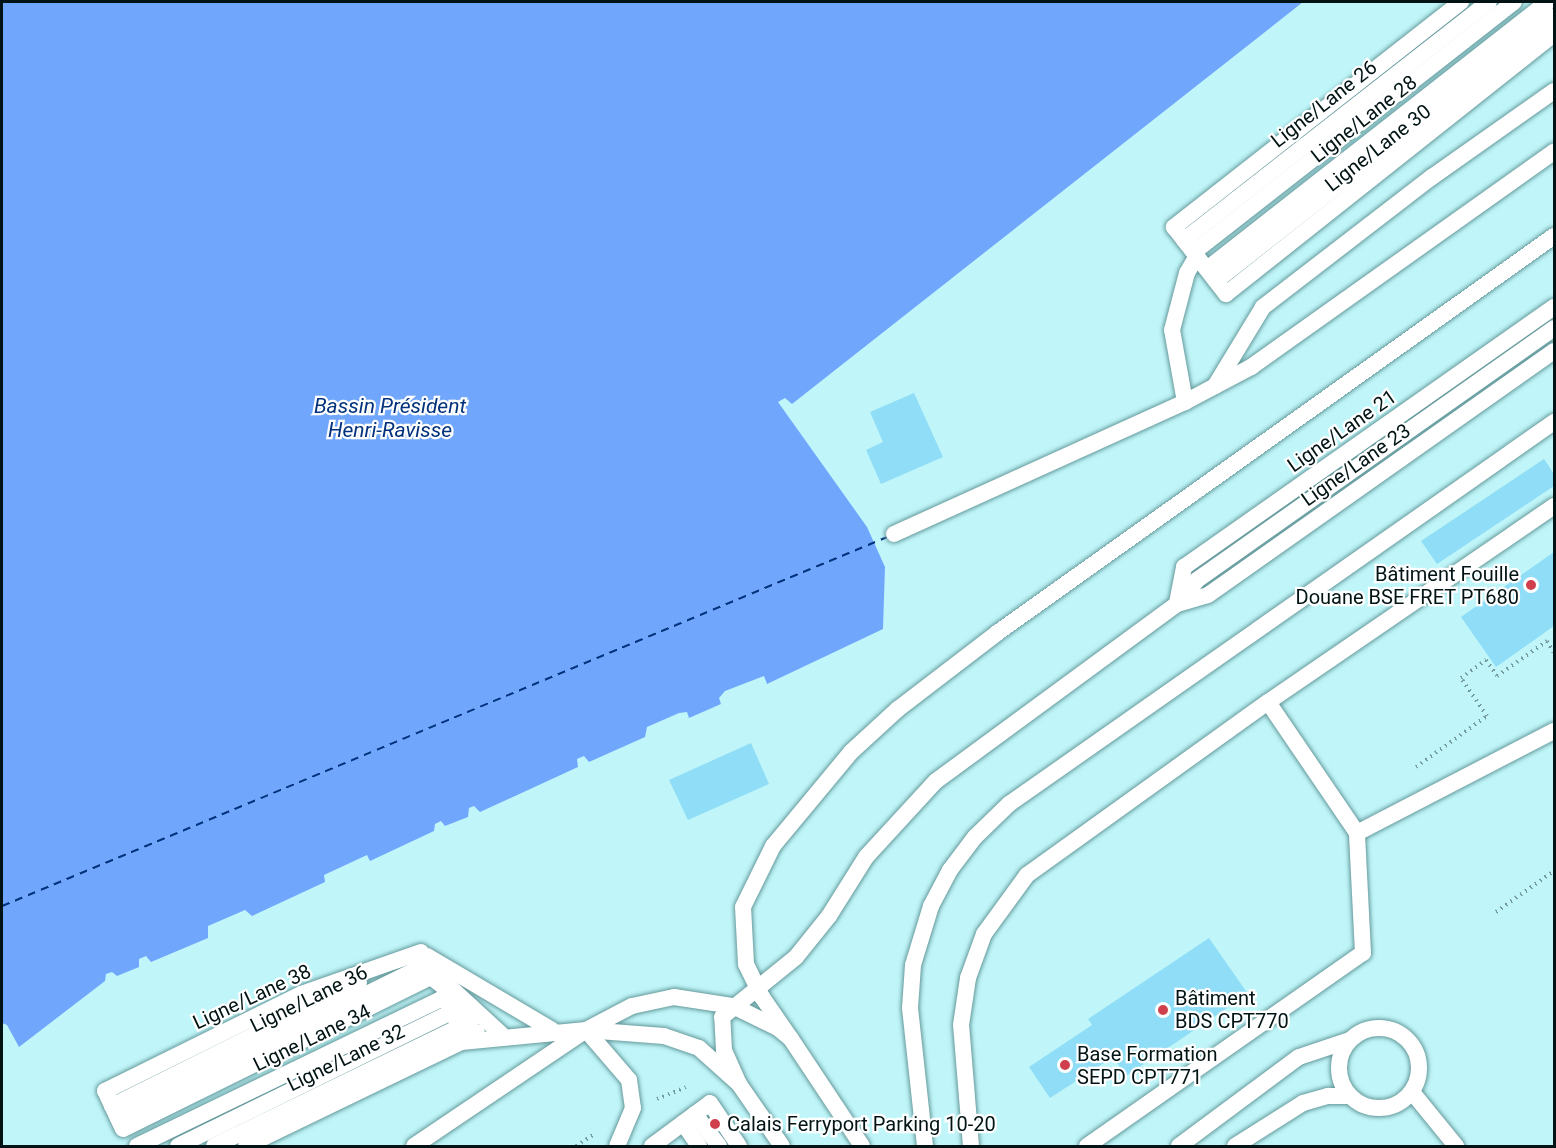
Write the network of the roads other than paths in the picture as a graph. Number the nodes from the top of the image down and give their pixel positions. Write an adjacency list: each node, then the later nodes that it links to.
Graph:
1 (1461, 2): 10 (lane)
2 (1489, 2): 10 (lane, Ligne/Lane 26)
3 (1514, 2): 10 (lane)
4 (1548, 2): 10 (lane, Ligne/Lane 28)
5 (1554, 16): 10 (lane)
6 (1554, 34): 10 (lane, Ligne/Lane 30)
7 (1554, 91): 14 (lane)
8 (1551, 155): 14 (lane)
9 (1554, 236): 25 (lane)
10 (1200, 260): 15 (lane)
11 (1554, 307): 19 (lane, Ligne/Lane 21)
12 (1554, 328): 19 (lane)
13 (1554, 351): 19 (lane, Ligne/Lane 23)
14 (1213, 389): 15 (lane)
15 (1185, 402): 18 (lane)
16 (1554, 422): 50 (lane)
17 (1554, 506): 20 (lane)
18 (894, 534)
19 (1177, 604): 25 (lane)
20 (1268, 702): 24 (lane); 51 (lane)
21 (1554, 731): 23 (lane)
22 (1554, 738): 23 (lane)
23 (1515, 750): 24 (lane)
24 (1357, 832): 52 (lane)
25 (757, 989): 26 (lane); 30 (lane)
26 (733, 1006): 28 (lane); 30 (lane); 32 (lane)
27 (552, 1030): 28 (lane); 29 (lane); 35 (lane, Ligne/Lane 38)
28 (586, 1030): 32 (lane); 43 (lane); 44 (lane)
29 (502, 1035): 35 (lane, Ligne/Lane 36); 39 (lane, Ligne/Lane 34); 40 (lane); 41 (lane, Ligne/Lane 32); 42 (lane)
30 (791, 1039): 49 (lane)
31 (1350, 1040): 33 (lane); 34 (lane); 53 (lane)
32 (739, 1084): 48 (lane)
33 (1412, 1092): 34 (lane); 55 (lane)
34 (1350, 1096): 54 (lane)
35 (114, 1111): 38 (lane)
36 (689, 1118): 37 (lane); 45 (lane); 46 (lane); 47 (lane)
37 (661, 1144)
38 (132, 1146)
39 (137, 1146)
40 (178, 1146)
41 (214, 1146)
42 (246, 1146)
43 (414, 1146)
44 (617, 1146)
45 (699, 1146)
46 (719, 1146)
47 (739, 1146)
48 (782, 1146)
49 (862, 1146)
50 (925, 1146)
51 (971, 1146)
52 (1087, 1146)
53 (1179, 1146)
54 (1235, 1146)
55 (1456, 1146)

